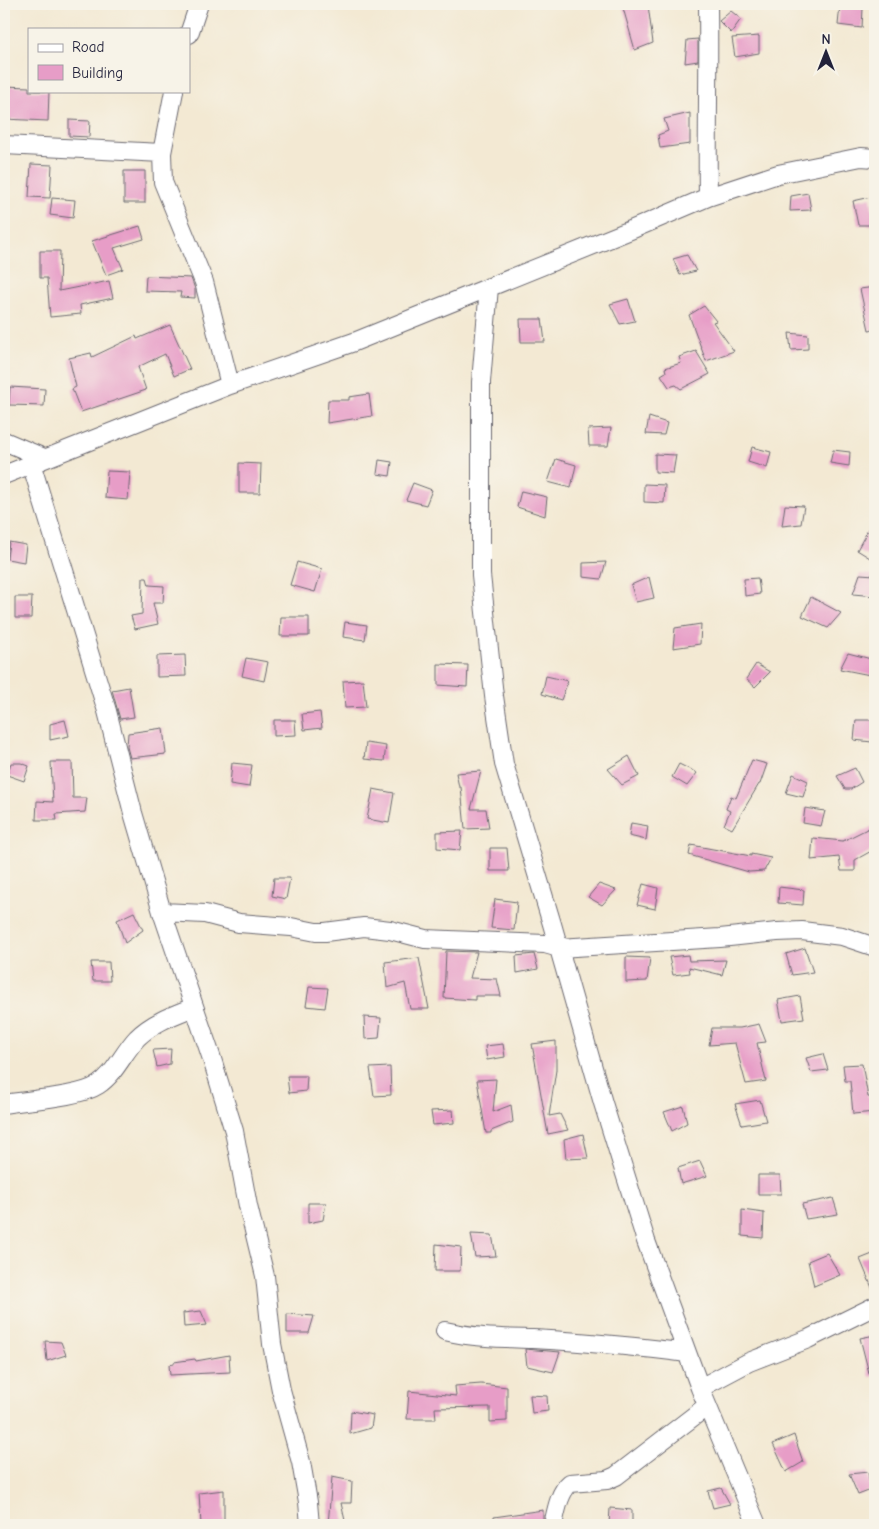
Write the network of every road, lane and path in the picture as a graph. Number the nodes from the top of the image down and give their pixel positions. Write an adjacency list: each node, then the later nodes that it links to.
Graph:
1 (199, 4): 3 (street)
2 (708, 4): 8 (street)
3 (190, 31)
4 (174, 92): 6 (street)
5 (4, 145): 6 (street)
6 (162, 154): 10 (street)
7 (875, 158): 8 (street)
8 (708, 197): 9 (street)
9 (489, 287): 10 (street); 16 (street)
10 (230, 384): 12 (street)
11 (4, 441): 12 (street)
12 (37, 460): 13 (street); 14 (street)
13 (4, 474)
14 (162, 912): 16 (street); 17 (street)
15 (875, 947): 16 (street)
16 (559, 948): 21 (street)
17 (194, 1007): 18 (street); 24 (street)
18 (4, 1104)
19 (875, 1306): 22 (street)
20 (445, 1331): 21 (street)
21 (687, 1353): 22 (street)
22 (700, 1388): 23 (street)
23 (707, 1406): 25 (street); 26 (street)
24 (310, 1525)
25 (553, 1525)
26 (757, 1525)

